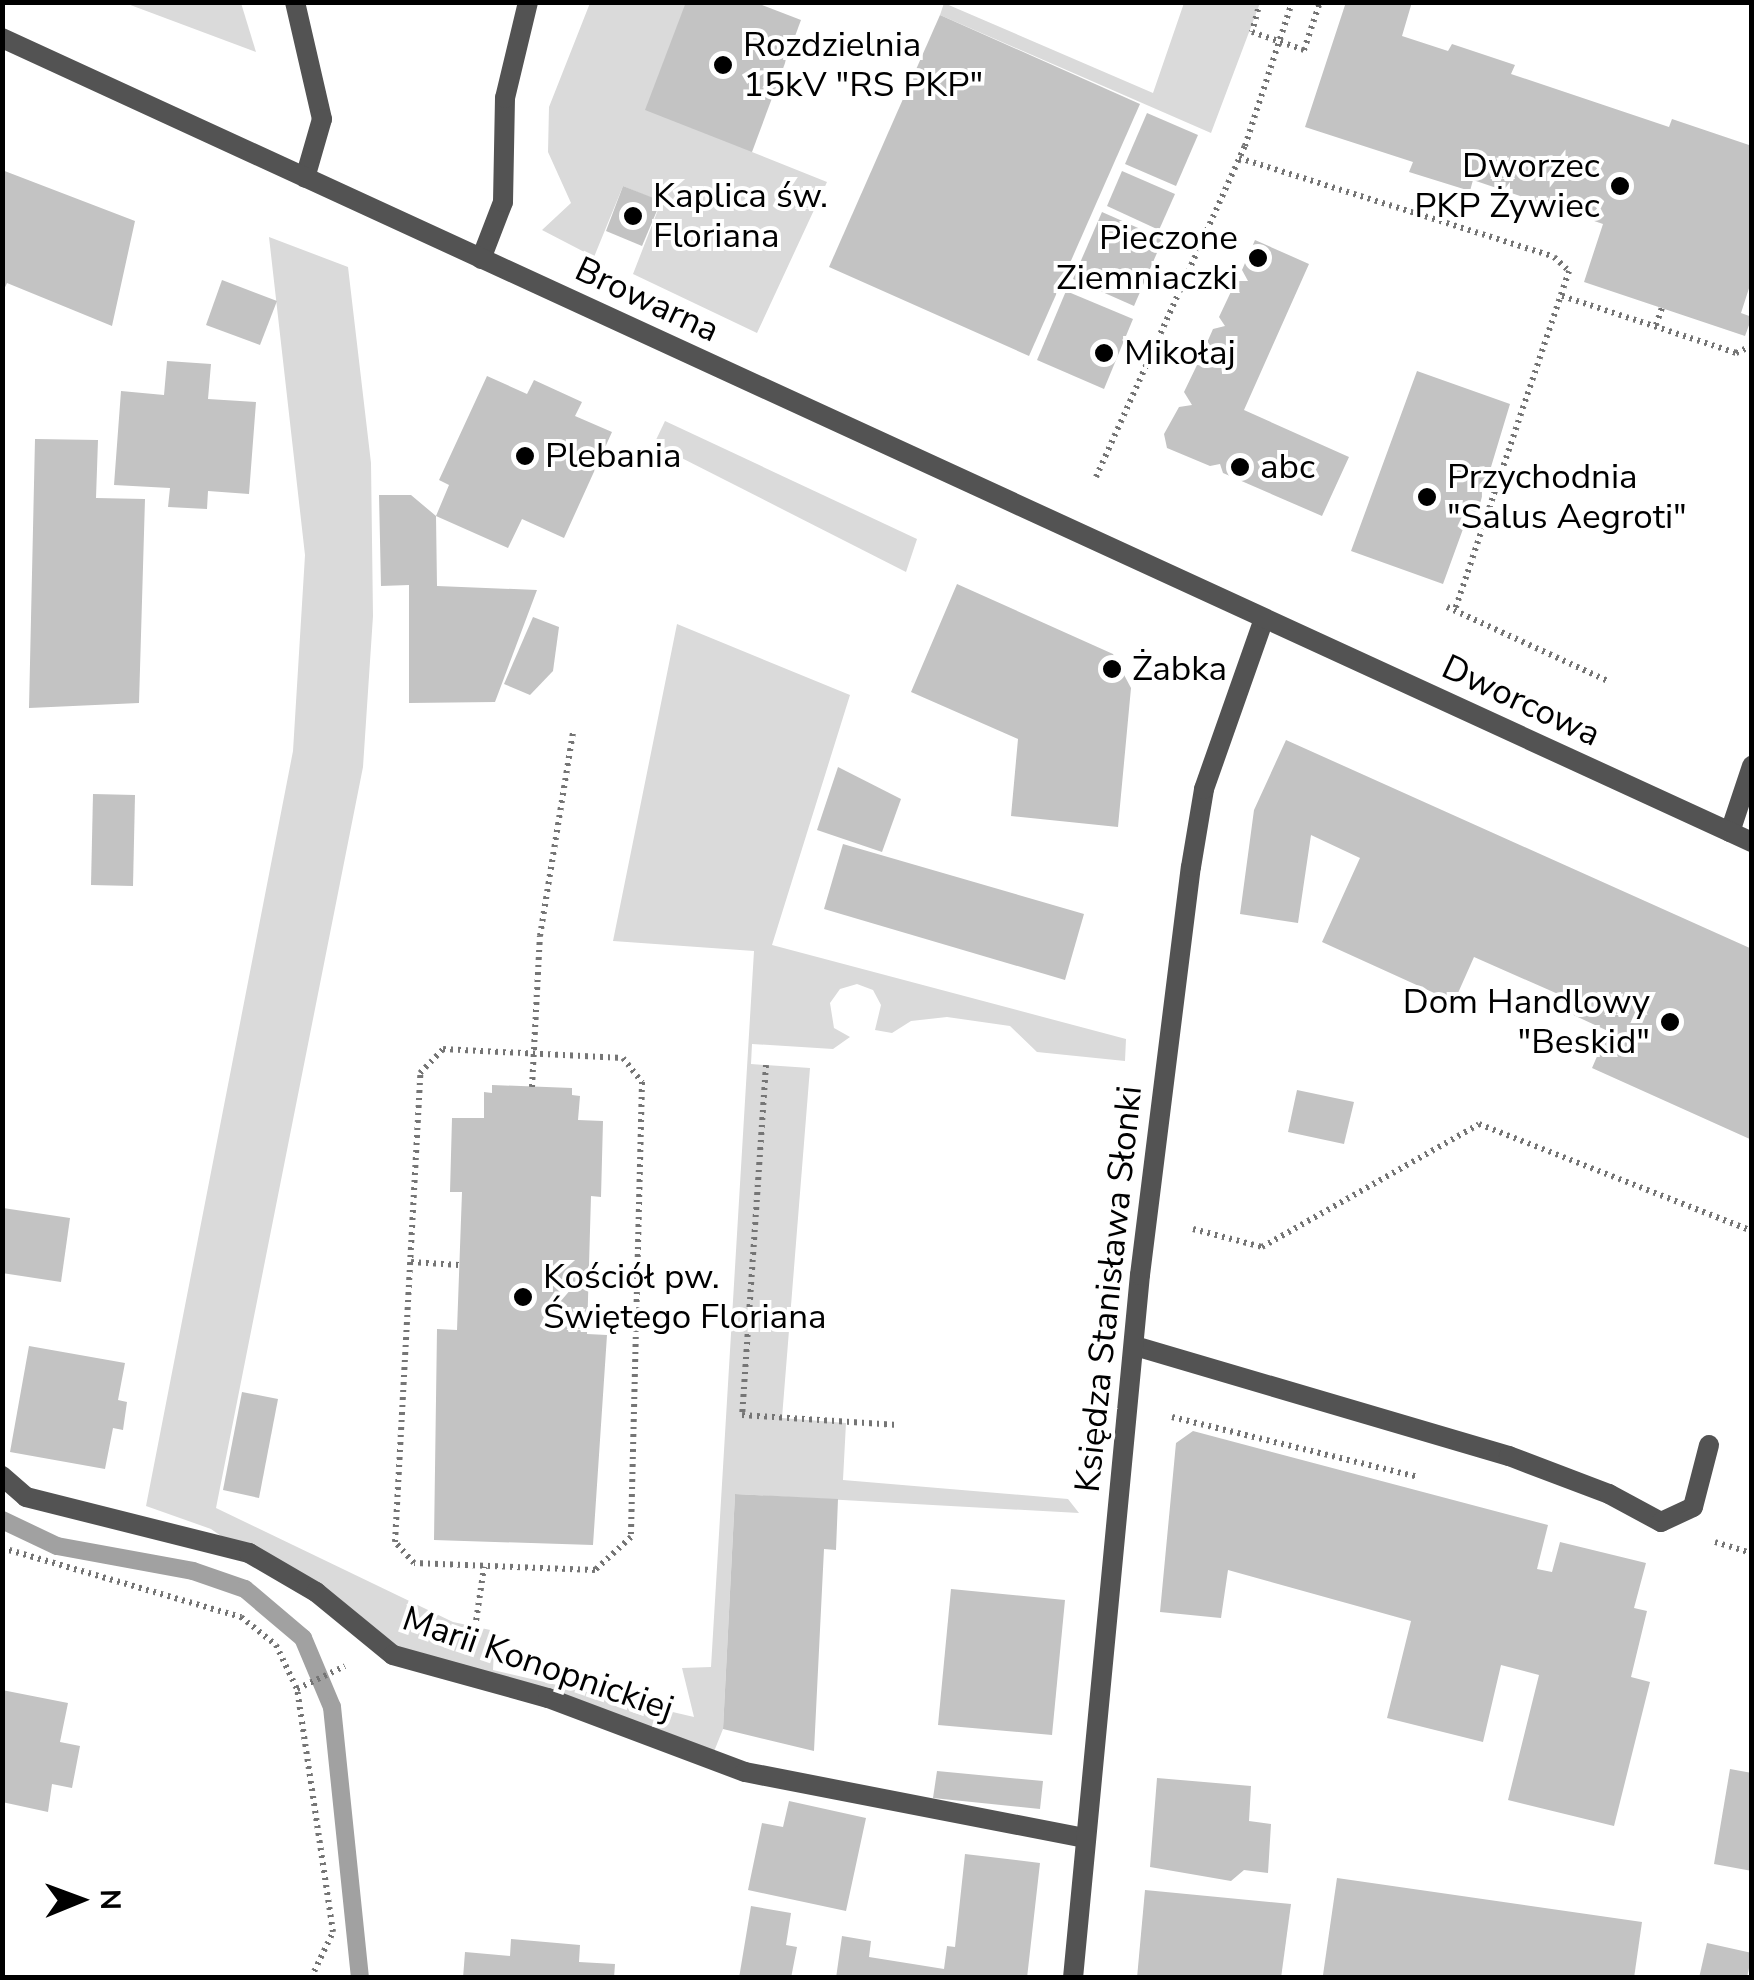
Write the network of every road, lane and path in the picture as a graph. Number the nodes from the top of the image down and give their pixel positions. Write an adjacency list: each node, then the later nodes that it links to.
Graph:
1 (295, 2): 9 (street)
2 (528, 2): 10 (street)
3 (1260, 2): 7 (path)
4 (1292, 2): 7 (path)
5 (1320, 2): 7 (path)
6 (2, 38): 9 (street, Browarna)
7 (1279, 41): 8 (path)
8 (1239, 158): 11 (path); 15 (path)
9 (305, 178): 10 (street, Browarna)
10 (481, 259): 16 (street, Browarna)
11 (1562, 296): 13 (path); 17 (path)
12 (1662, 308): 13 (path)
13 (1656, 326): 14 (path)
14 (1752, 346)
15 (1096, 477)
16 (1264, 620): 20 (street, Dworcowa); 29 (street, Księdza Stanisława Słonki)
17 (1608, 682)
18 (574, 732): 22 (path)
19 (1752, 766): 20 (street)
20 (1730, 832): 21 (street, Dworcowa)
21 (1752, 842)
22 (534, 1054): 24 (path); 27 (path); 34 (path)
23 (766, 1065): 30 (path)
24 (532, 1087)
25 (1193, 1229): 26 (path)
26 (1752, 1231)
27 (411, 1262): 28 (path); 34 (path)
28 (459, 1265)
29 (1135, 1346): 31 (street); 38 (street, Księdza Stanisława Słonki)
30 (898, 1424)
31 (1709, 1445)
32 (2, 1476): 38 (street, Marii Konopnickiej)
33 (2, 1548): 37 (path)
34 (484, 1567): 35 (path)
35 (476, 1626)
36 (331, 1673): 37 (path)
37 (297, 1689): 39 (path)
38 (1085, 1838): 40 (street, Księdza Stanisława Słonki)
39 (310, 1978)
40 (1073, 1978)

